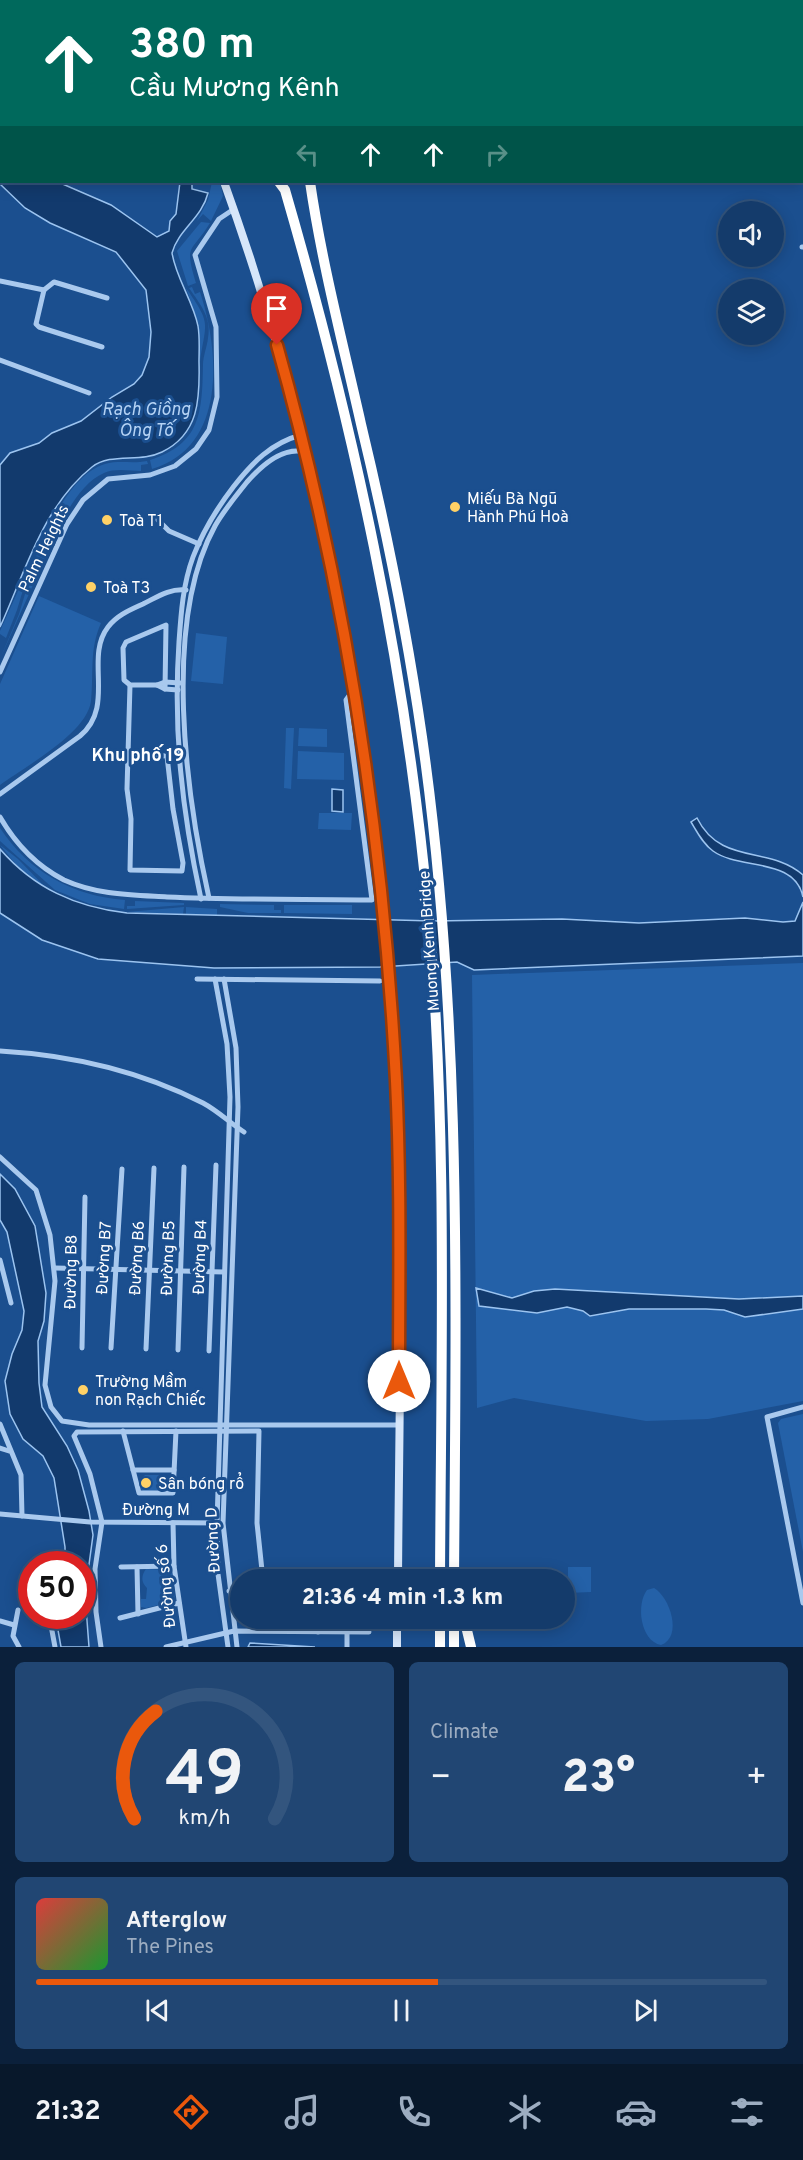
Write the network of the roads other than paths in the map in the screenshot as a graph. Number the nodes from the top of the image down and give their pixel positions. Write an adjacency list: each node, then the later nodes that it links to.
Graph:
1 (224, 183): 4 (main road)
2 (310, 183): 83 (highway, Muong Kenh Bridge)
3 (284, 184): 82 (highway, Muong Kenh Bridge)
4 (234, 209): 11 (main road); 17 (street, Palm Heights)
5 (0, 281): 6 (street)
6 (44, 290): 7 (street); 8 (street)
7 (107, 298)
8 (102, 347)
9 (0, 360): 10 (street)
10 (89, 393)
11 (301, 435): 12 (main road); 14 (street)
12 (305, 452): 16 (street); 23 (main road)
13 (154, 516): 14 (street)
14 (199, 544): 15 (street)
15 (184, 589): 16 (street); 19 (street); 28 (street)
16 (192, 591): 20 (street)
17 (0, 672)
18 (165, 682): 19 (street); 21 (street); 22 (street); 24 (street)
19 (177, 682): 20 (street); 25 (street)
20 (184, 683): 26 (street)
21 (130, 685): 22 (street); 27 (street)
22 (158, 685): 24 (street)
23 (355, 688): 31 (street); 63 (main road)
24 (165, 690): 25 (street)
25 (177, 690): 26 (street); 30 (street)
26 (184, 691): 31 (street)
27 (129, 754): 27 (street)
28 (0, 794)
29 (0, 817): 30 (street)
30 (201, 898): 31 (street)
31 (208, 898)
32 (197, 978): 33 (street)
33 (215, 979): 34 (street); 37 (street, Đường D)
34 (224, 979): 35 (street); 38 (street, Đường D)
35 (380, 981)
36 (0, 1051): 37 (street)
37 (230, 1122): 38 (street); 53 (street, Đường D)
38 (238, 1128): 39 (street); 65 (street, Đường D)
39 (244, 1132)
40 (0, 1158): 47 (street)
41 (216, 1165): 52 (street, Đường B4)
42 (184, 1167): 51 (street, Đường B5)
43 (154, 1168): 50 (street, Đường B6)
44 (122, 1169): 49 (street, Đường B7)
45 (85, 1197): 48 (street, Đường B8)
46 (0, 1260): 54 (street)
47 (55, 1268): 48 (street); 64 (street)
48 (84, 1268): 49 (street); 56 (street, Đường B8)
49 (116, 1269): 50 (street); 57 (street, Đường B7)
50 (149, 1270): 51 (street); 58 (street, Đường B6)
51 (180, 1271): 52 (street); 59 (street, Đường B5)
52 (212, 1272): 53 (street); 60 (street, Đường B4)
53 (224, 1272): 64 (street, Đường D)
54 (3, 1284): 55 (street)
55 (11, 1303)
56 (82, 1348)
57 (111, 1348)
58 (146, 1349)
59 (178, 1350)
60 (210, 1351)
61 (803, 1407): 86 (street)
62 (0, 1424): 69 (street)
63 (399, 1425): 65 (street); 81 (main road)
64 (218, 1428): 65 (street); 67 (street); 76 (street, Đường D)
65 (226, 1428): 76 (street, Đường D); 80 (street)
66 (123, 1431): 67 (street); 70 (street); 74 (street)
67 (176, 1431): 71 (street)
68 (0, 1450): 69 (street)
69 (9, 1450): 73 (street)
70 (133, 1470): 71 (street); 71 (street)
71 (174, 1470)
72 (0, 1514): 73 (street, Đường M)
73 (22, 1516): 74 (street, Đường M)
74 (102, 1522): 75 (street, Đường M); 105 (street)
75 (173, 1523): 76 (street, Đường M); 77 (street, Đường số 6)
76 (220, 1523): 84 (street, Đường D); 98 (street, Đường D)
77 (174, 1566): 79 (street); 85 (street, Đường số 6)
78 (121, 1567): 79 (street)
79 (137, 1567): 88 (street)
80 (262, 1569)
81 (398, 1569)
82 (440, 1569)
83 (455, 1569)
84 (229, 1591): 97 (street, Đường D)
85 (179, 1603): 88 (street); 102 (street, Đường số 6)
86 (803, 1603)
87 (18, 1610): 91 (street)
88 (138, 1614): 89 (street)
89 (120, 1618)
90 (0, 1622): 91 (street)
91 (14, 1625): 103 (street)
92 (52, 1629): 104 (street)
93 (397, 1629): 110 (main road)
94 (440, 1629): 111 (highway)
95 (454, 1629): 112 (highway)
96 (467, 1629): 113 (highway)
97 (234, 1631): 98 (street); 99 (street); 108 (street, Đường D)
98 (225, 1632): 102 (street); 107 (street, Đường D)
99 (318, 1632): 100 (street)
100 (346, 1632): 101 (street); 109 (street)
101 (369, 1632)
102 (185, 1644): 106 (street)
103 (19, 1647)
104 (55, 1647)
105 (101, 1647)
106 (166, 1647)
107 (228, 1647)
108 (237, 1647)
109 (347, 1647)
110 (397, 1647)
111 (440, 1647)
112 (454, 1647)
113 (471, 1647)

